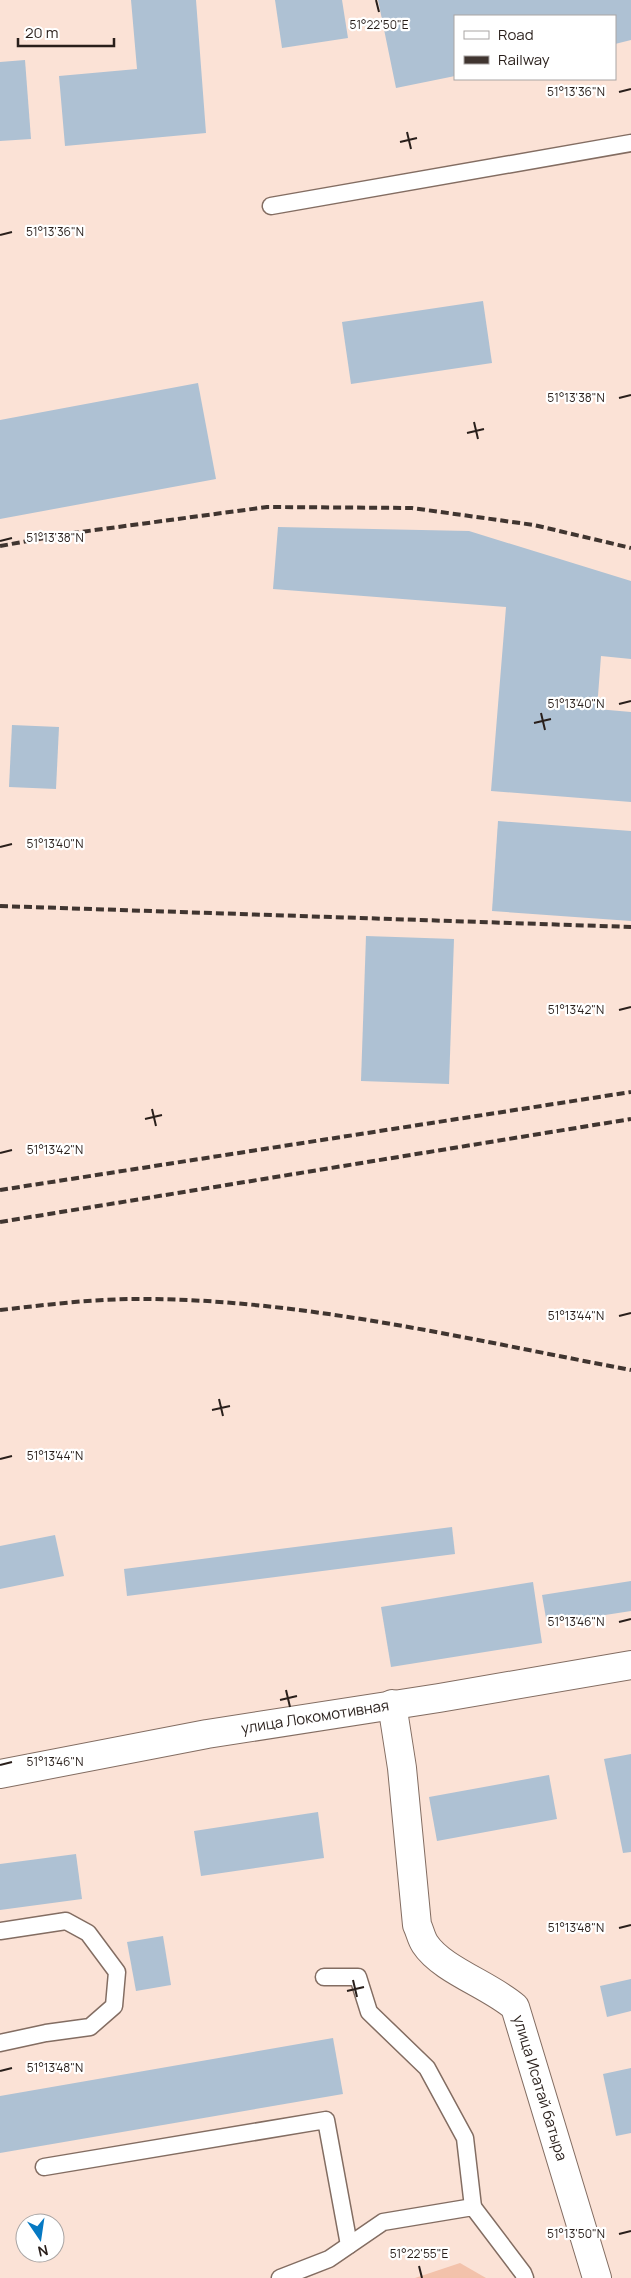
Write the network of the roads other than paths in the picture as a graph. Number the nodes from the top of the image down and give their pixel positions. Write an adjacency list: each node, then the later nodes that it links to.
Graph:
1 (631, 143): 2 (lane)
2 (271, 206)
3 (631, 1665): 4 (street, улица Локомотивная)
4 (392, 1704): 5 (street, улица Локомотивная); 14 (street, улица Исатай батыра)
5 (0, 1774)
6 (0, 1931): 8 (lane)
7 (324, 1977): 10 (lane)
8 (0, 2044)
9 (44, 2167): 11 (lane)
10 (473, 2207): 11 (lane); 13 (lane)
11 (350, 2245): 12 (lane)
12 (280, 2278)
13 (525, 2278)
14 (597, 2278)

